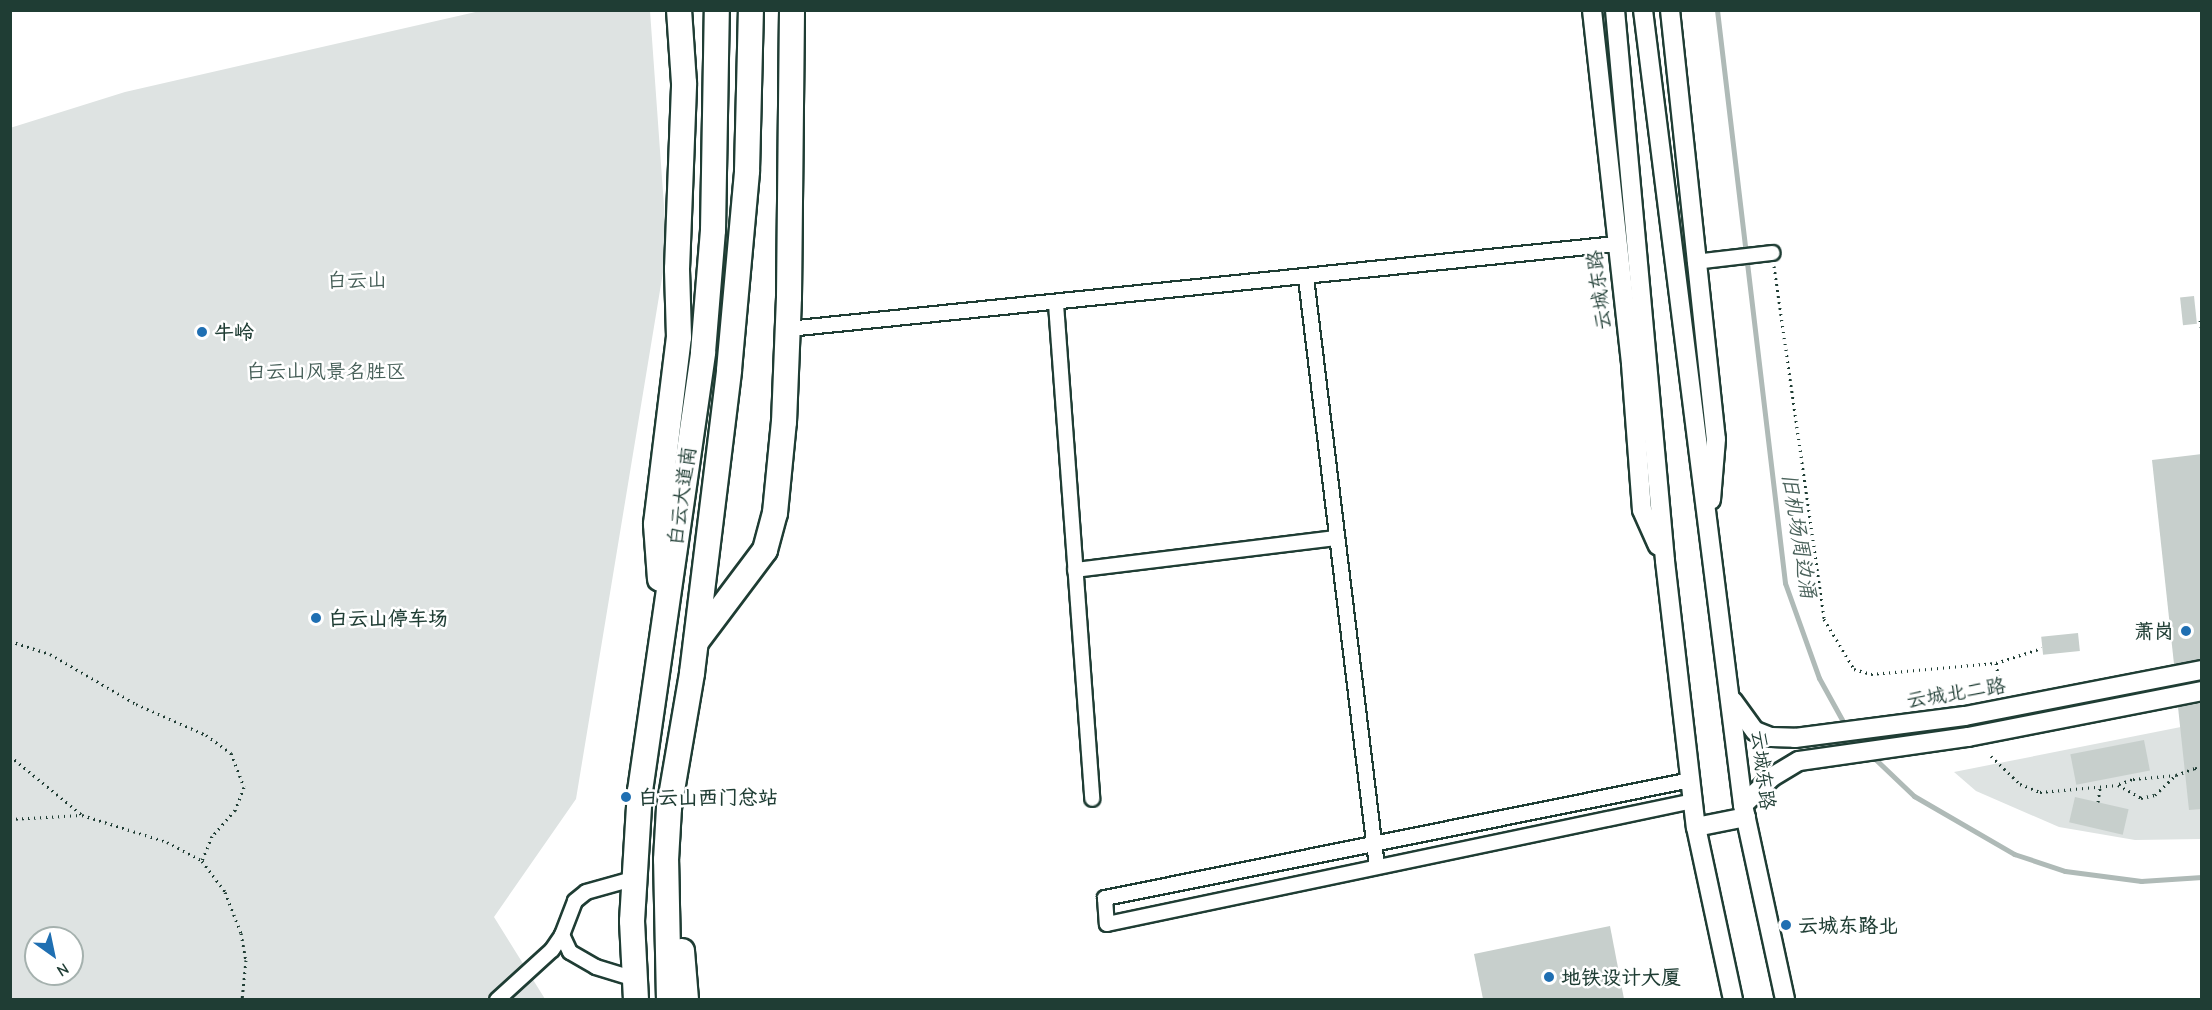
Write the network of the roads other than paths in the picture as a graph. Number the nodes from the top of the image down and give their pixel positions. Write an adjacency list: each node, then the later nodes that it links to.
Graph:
1 (679, 10): 19 (highway)
2 (717, 10): 19 (highway, 白云大道南)
3 (751, 10): 20 (highway, 白云大道南)
4 (792, 10): 14 (highway)
5 (1592, 10): 9 (street, 云城东路)
6 (1615, 10): 17 (street, 云城东路)
7 (1642, 10): 16 (street, 云城东路)
8 (1670, 10): 11 (street, 云城东路)
9 (1616, 244): 12 (street); 17 (street, 云城东路)
10 (1772, 253): 11 (street)
11 (1704, 260): 16 (street, 云城东路)
12 (1306, 278): 13 (street); 15 (street)
13 (1056, 304): 14 (street); 18 (street)
14 (788, 329): 20 (highway)
15 (1337, 538): 18 (street); 31 (street)
16 (1708, 543): 23 (street, 云城东路)
17 (1665, 561): 26 (street, 云城东路)
18 (1075, 570): 27 (street)
19 (663, 629): 34 (highway, 白云大道南)
20 (696, 642): 33 (highway, 白云大道南)
21 (2202, 670): 24 (street, 云城北二路)
22 (2202, 691): 25 (street)
23 (1732, 700): 24 (street, 云城北二路); 29 (street, 云城东路)
24 (1965, 716): 25 (street)
25 (1968, 737): 29 (street)
26 (1691, 780): 28 (street, 云城东路); 31 (street)
27 (1092, 799)
28 (1693, 801): 30 (street, 云城东路); 32 (street)
29 (1744, 811): 30 (street); 41 (street, 云城东路)
30 (1695, 827): 40 (street, 云城东路)
31 (1374, 844): 32 (street); 32 (street)
32 (1377, 867)
33 (666, 869): 38 (highway, 白云大道南); 39 (highway, 白云大道南)
34 (636, 878): 35 (street); 36 (highway, 白云大道南)
35 (562, 935): 36 (street); 37 (street)
36 (637, 993)
37 (496, 999)
38 (669, 999)
39 (686, 999)
40 (1733, 999)
41 (1785, 999)

